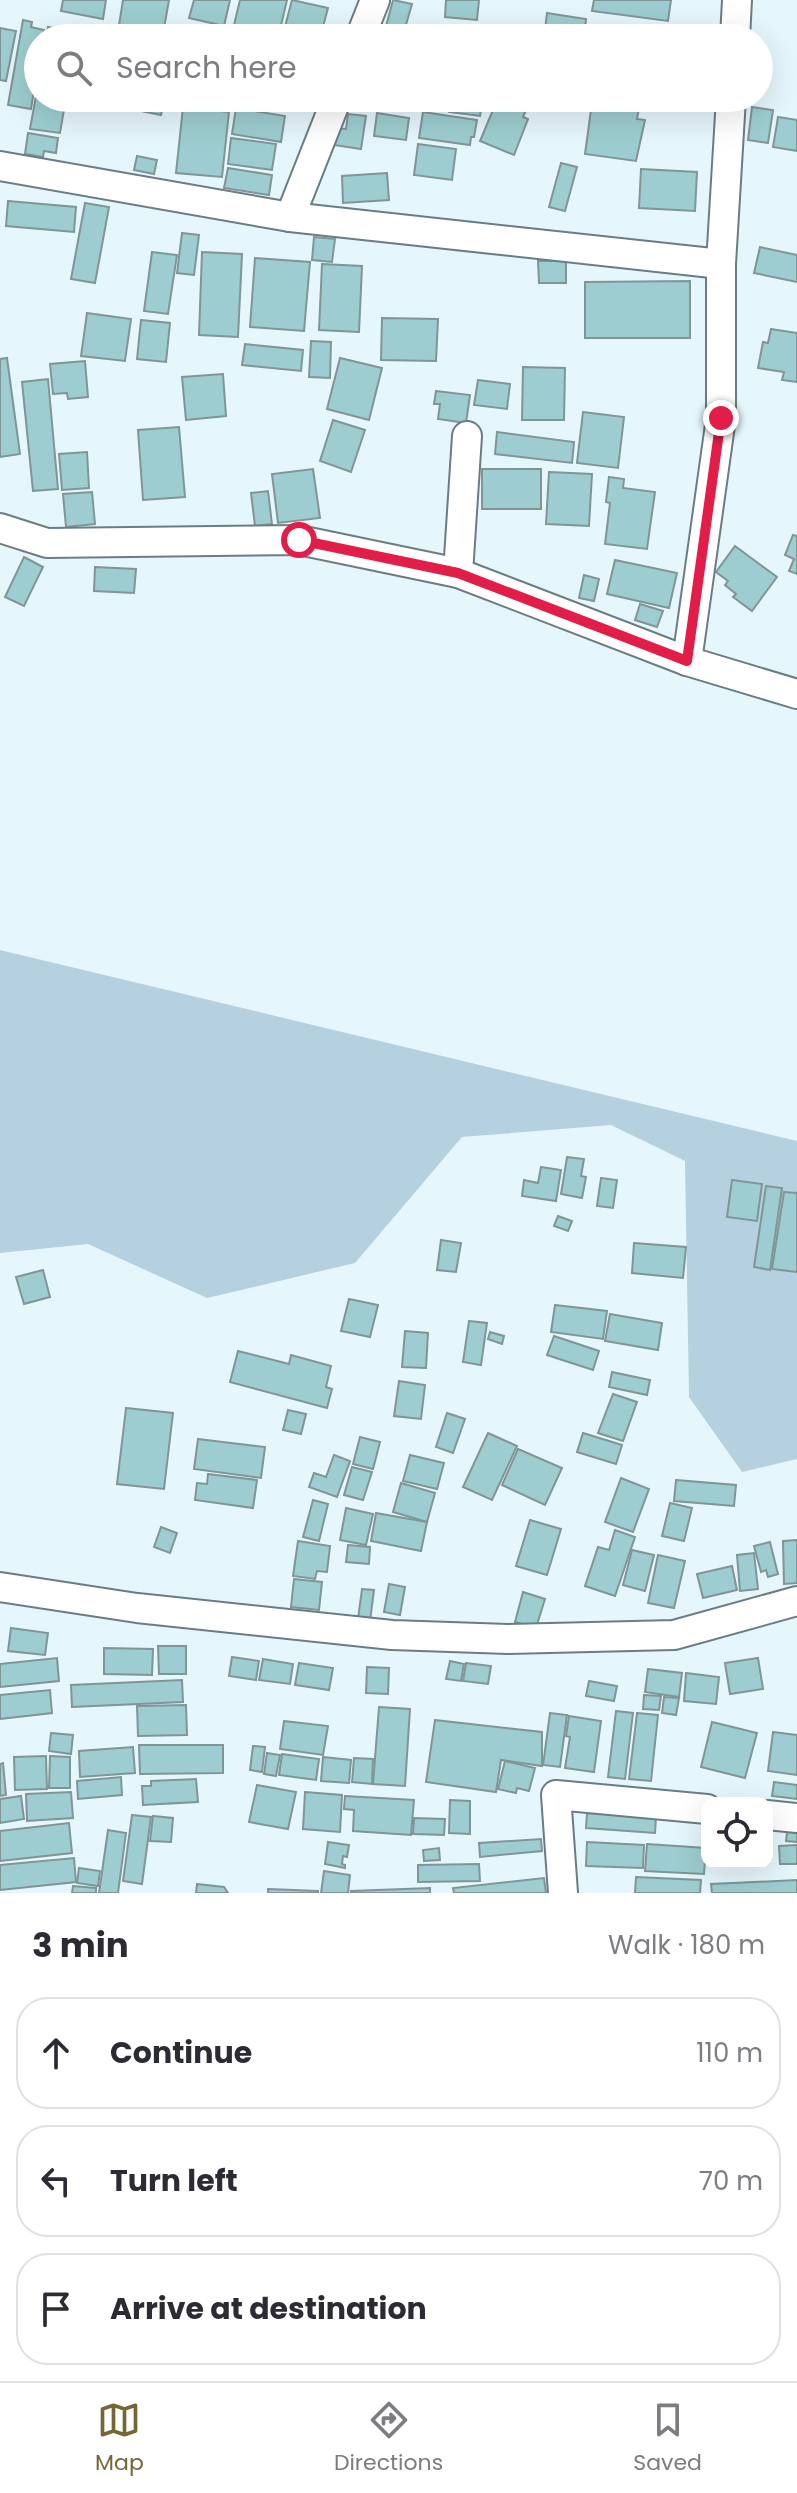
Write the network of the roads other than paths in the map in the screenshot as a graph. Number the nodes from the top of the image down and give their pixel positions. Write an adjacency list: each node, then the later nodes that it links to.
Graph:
1 (375, 0): 3 (street)
2 (737, 0): 4 (street)
3 (366, 24)
4 (736, 24)
5 (331, 112): 8 (street)
6 (730, 112): 9 (street)
7 (0, 166): 8 (street)
8 (290, 217): 9 (street)
9 (721, 264): 13 (street)
10 (467, 436): 12 (street)
11 (0, 528): 12 (street)
12 (458, 573): 13 (street)
13 (687, 661): 14 (street)
14 (797, 694)
15 (0, 1587): 16 (street)
16 (797, 1601)
17 (701, 1808): 20 (street)
18 (773, 1816): 19 (street)
19 (797, 1818)
20 (563, 1893)

